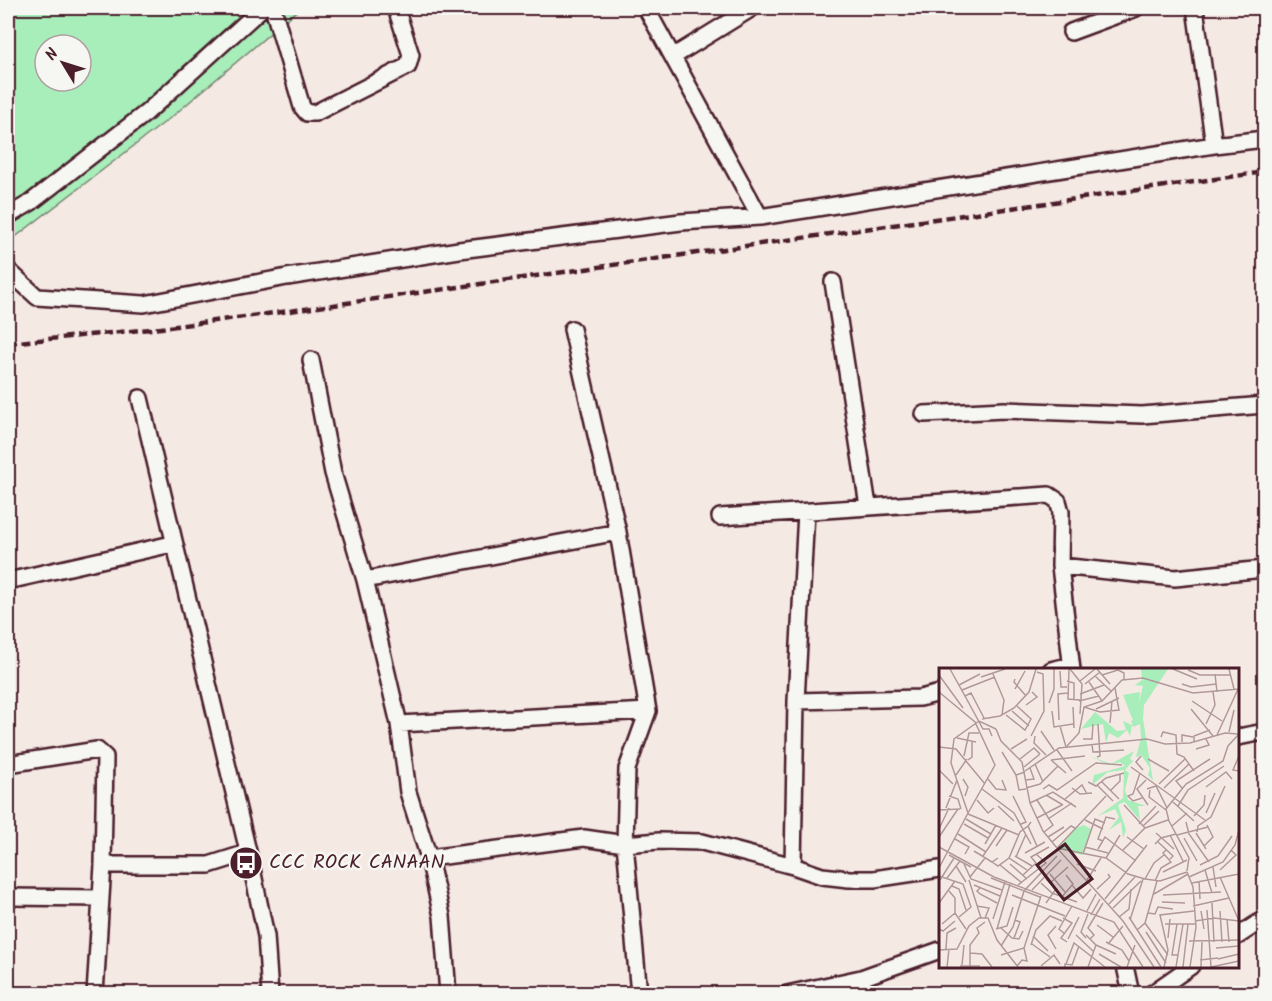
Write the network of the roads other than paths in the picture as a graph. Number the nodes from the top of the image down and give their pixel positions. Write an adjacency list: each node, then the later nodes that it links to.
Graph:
1 (262, 8): 12 (street)
2 (273, 8): 3 (street)
3 (396, 8)
4 (646, 8): 9 (street)
5 (752, 8): 9 (street)
6 (1136, 8): 8 (street)
7 (1195, 8): 11 (street)
8 (1071, 32)
9 (674, 56): 13 (street)
10 (1264, 139): 11 (street)
11 (1214, 144): 13 (street)
12 (8, 216)
13 (760, 217): 14 (street)
14 (8, 270)
15 (833, 282): 21 (street)
16 (572, 329): 24 (street)
17 (311, 360): 28 (street)
18 (140, 398): 25 (street)
19 (1264, 405): 20 (street)
20 (924, 414)
21 (868, 506): 22 (street); 26 (street)
22 (806, 512): 23 (street); 32 (street)
23 (720, 517)
24 (618, 532): 28 (street); 33 (street)
25 (172, 544): 29 (street); 39 (street)
26 (1060, 566): 27 (street); 30 (street)
27 (1264, 569)
28 (365, 580): 34 (street)
29 (8, 581)
30 (1072, 667)
31 (939, 693): 32 (street)
32 (796, 701): 42 (street)
33 (648, 711): 34 (street); 38 (street)
34 (399, 724): 40 (street)
35 (1264, 732): 36 (street)
36 (1239, 737)
37 (8, 764): 41 (street)
38 (625, 844): 40 (street); 42 (street); 55 (street)
39 (247, 853): 41 (street); 53 (street)
40 (429, 858): 54 (street)
41 (103, 865): 45 (street)
42 (793, 866): 43 (street)
43 (939, 869)
44 (8, 897): 45 (street)
45 (99, 898): 52 (street)
46 (1264, 919): 47 (street)
47 (1239, 935)
48 (939, 950): 51 (street)
49 (1125, 968): 58 (street)
50 (1188, 968): 59 (street)
51 (861, 978): 56 (street); 57 (street)
52 (94, 993)
53 (270, 993)
54 (448, 993)
55 (639, 993)
56 (787, 993)
57 (867, 993)
58 (1131, 993)
59 (1151, 993)

